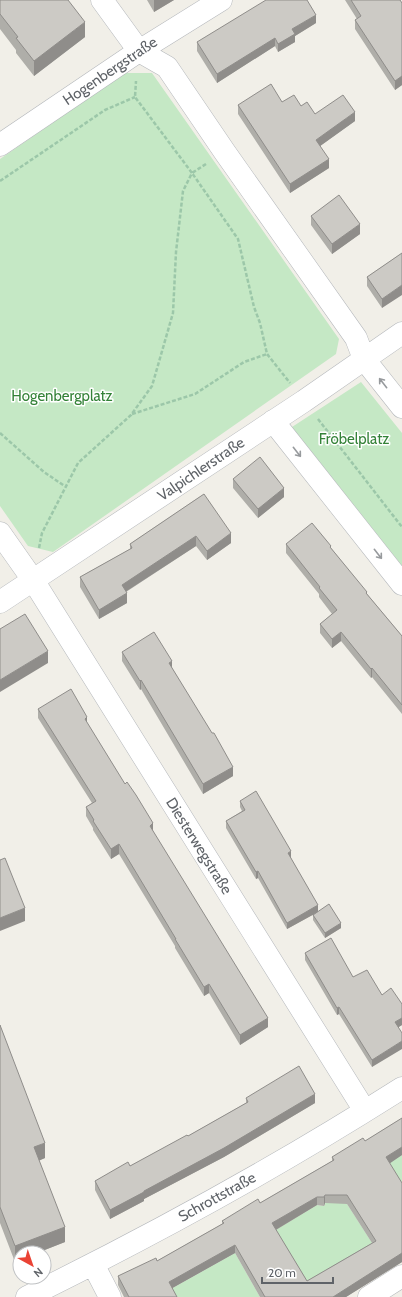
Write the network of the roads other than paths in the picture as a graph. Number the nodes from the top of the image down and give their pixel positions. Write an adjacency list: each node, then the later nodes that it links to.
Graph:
1 (102, 0): 3 (street)
2 (221, 0): 3 (street, Hogenbergstraße)
3 (139, 51): 4 (street, Hogenbergstraße); 6 (street)
4 (0, 145)
5 (402, 333): 6 (street, Valpichlerstraße)
6 (364, 359): 7 (street, one-way to 6); 8 (street, Valpichlerstraße)
7 (402, 407)
8 (273, 421): 10 (street, Valpichlerstraße); 11 (street, one-way to 11)
9 (0, 533): 10 (street)
10 (33, 580): 12 (street, Valpichlerstraße); 14 (street, Diesterwegstraße)
11 (402, 584)
12 (0, 602)
13 (402, 1088): 14 (street, Schrottstraße)
14 (365, 1111): 15 (street, Schrottstraße)
15 (93, 1264): 17 (street, Schrottstraße); 18 (street)
16 (402, 1276): 19 (street)
17 (27, 1297)
18 (110, 1297)
19 (369, 1297)

